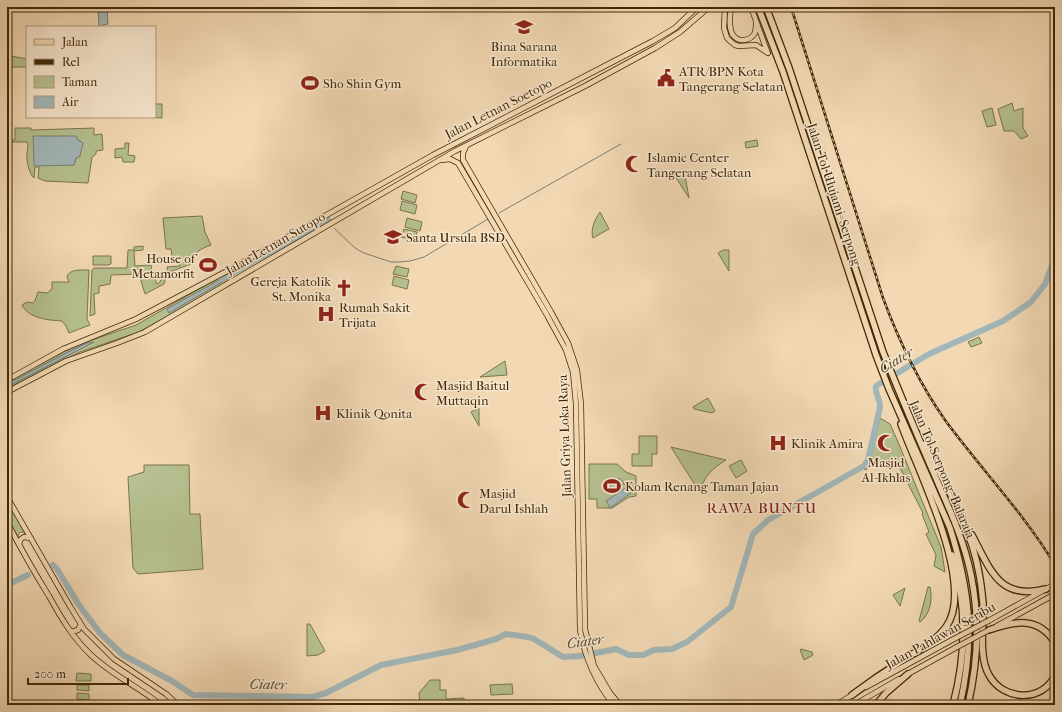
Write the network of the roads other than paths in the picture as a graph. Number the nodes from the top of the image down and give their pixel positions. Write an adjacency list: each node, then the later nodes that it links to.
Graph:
1 (697, 7): 9 (main road, Jalan Letnan Soetopo)
2 (709, 7): 10 (main road, Jalan Letnan Soetopo)
3 (725, 7): 8 (main road)
4 (731, 7): 8 (main road)
5 (751, 7): 8 (main road)
6 (758, 7): 18 (highway, Jalan Tol Ulujami–Serpong)
7 (766, 7): 17 (highway, Jalan Tol Ulujami–Serpong)
8 (756, 20)
9 (587, 75): 10 (main road); 14 (main road, Jalan Letnan Soetopo)
10 (592, 82): 11 (main road, Jalan Letnan Soetopo)
11 (550, 103): 12 (main road, Jalan Letnan Sutopo)
12 (466, 146): 13 (main road, Jalan Letnan Sutopo); 15 (main road, Jalan Griya Loka Raya)
13 (437, 161): 15 (main road, Jalan Griya Loka Raya); 19 (main road, Jalan Letnan Sutopo)
14 (412, 167): 16 (main road, Jalan Letnan Sutopo)
15 (544, 304): 33 (main road, Jalan Griya Loka Raya)
16 (7, 380)
17 (896, 385): 21 (highway); 46 (highway, Jalan Tol Serpong–Balaraja)
18 (889, 388): 22 (highway); 45 (highway, Jalan Tol Serpong–Balaraja)
19 (7, 392)
20 (7, 497): 24 (main road)
21 (960, 513): 27 (highway); 35 (highway)
22 (939, 520): 36 (highway); 44 (highway)
23 (7, 522): 25 (main road)
24 (31, 538): 25 (main road); 29 (main road)
25 (19, 544): 31 (main road)
26 (1053, 585): 27 (main road, Jalan Pahlawan Seribu)
27 (1046, 589): 36 (main road, Jalan Pahlawan Seribu, bridge)
28 (1055, 594): 30 (main road, Jalan Pahlawan Seribu)
29 (81, 624): 31 (main road); 38 (main road)
30 (989, 630): 32 (highway); 34 (main road, Jalan Pahlawan Seribu, bridge)
31 (71, 632): 37 (main road)
32 (1055, 643)
33 (592, 667): 39 (main road, Jalan Griya Loka Raya); 40 (main road, Jalan Griya Loka Raya)
34 (908, 674): 42 (main road, Jalan Pahlawan Seribu); 43 (highway)
35 (1055, 675)
36 (852, 695): 41 (main road, Jalan Pahlawan Seribu)
37 (161, 705)
38 (178, 705)
39 (614, 705)
40 (620, 705)
41 (836, 705)
42 (854, 705)
43 (876, 705)
44 (953, 705)
45 (960, 705)
46 (968, 705)

